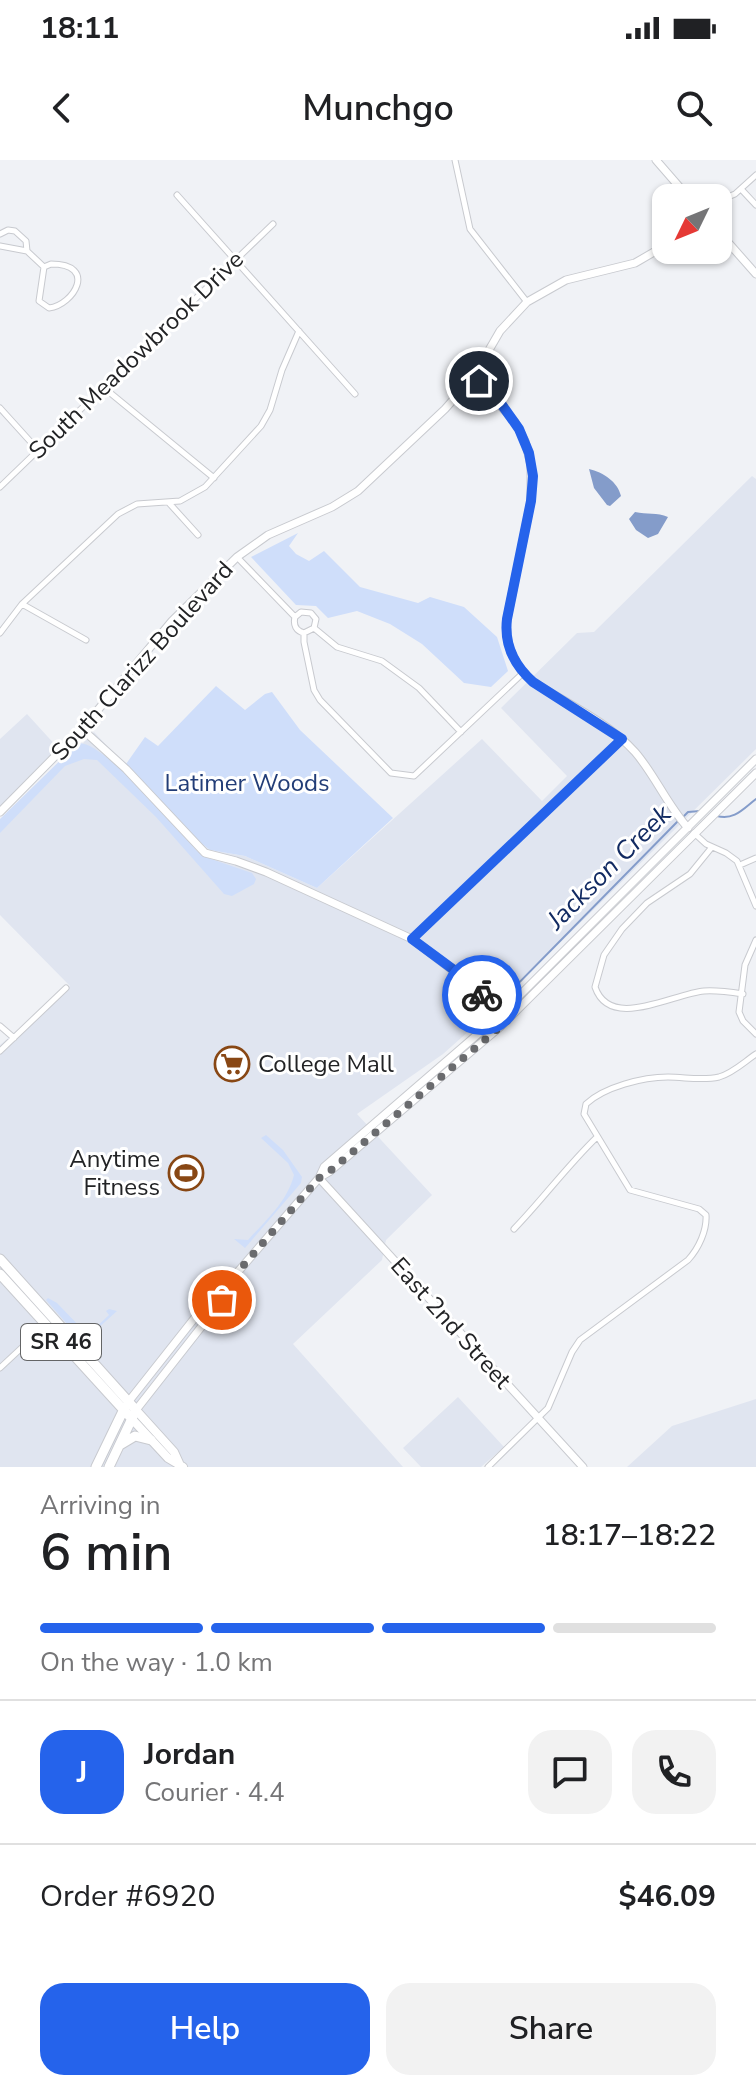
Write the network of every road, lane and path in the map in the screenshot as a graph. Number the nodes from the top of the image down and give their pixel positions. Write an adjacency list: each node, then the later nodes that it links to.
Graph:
1 (455, 160): 18 (street)
2 (656, 160): 4 (street)
3 (756, 175): 5 (street)
4 (677, 184)
5 (741, 189): 6 (street); 8 (street)
6 (732, 194)
7 (177, 195): 15 (street)
8 (756, 205)
9 (273, 224): 15 (street, South Meadowbrook Drive)
10 (0, 234): 13 (street)
11 (0, 246): 13 (street)
12 (732, 247): 17 (street)
13 (27, 251): 16 (street)
14 (652, 253): 18 (street, South Clarizz Boulevard)
15 (235, 260): 19 (street); 21 (street, South Meadowbrook Drive)
16 (44, 267): 16 (street)
17 (756, 274)
18 (527, 302): 20 (street, South Clarizz Boulevard)
19 (299, 331): 22 (street); 25 (street)
20 (474, 376): 29 (street, South Clarizz Boulevard); 38 (street)
21 (103, 387): 24 (street, South Meadowbrook Drive); 25 (street)
22 (355, 394)
23 (0, 408): 24 (street)
24 (38, 450): 26 (street, South Meadowbrook Drive)
25 (214, 478): 27 (street)
26 (0, 487)
27 (169, 502): 28 (street); 30 (street)
28 (198, 535)
29 (237, 557): 32 (street); 39 (street, South Clarizz Boulevard)
30 (22, 604): 33 (street); 37 (street)
31 (0, 617): 33 (street)
32 (295, 617): 34 (street); 36 (street)
33 (5, 623): 35 (street)
34 (314, 628): 36 (street); 40 (street)
35 (0, 633)
36 (304, 633): 40 (street)
37 (86, 640)
38 (523, 673): 40 (street); 41 (street)
39 (82, 729): 44 (street, South Clarizz Boulevard); 52 (street)
40 (461, 732)
41 (622, 739): 45 (street); 52 (street)
42 (756, 759): 45 (street)
43 (756, 773): 45 (street)
44 (0, 812)
45 (685, 825): 46 (street); 50 (street); 51 (street)
46 (712, 847): 48 (street); 55 (street)
47 (756, 858): 48 (street)
48 (740, 865): 49 (street)
49 (756, 906)
50 (605, 908): 51 (street); 56 (street)
51 (612, 915): 56 (street)
52 (412, 939): 56 (street)
53 (756, 940): 55 (street)
54 (66, 988): 59 (street)
55 (743, 994): 58 (street)
56 (504, 1018): 63 (street)
57 (0, 1026): 59 (street)
58 (756, 1034)
59 (14, 1038): 60 (street)
60 (0, 1051)
61 (756, 1054): 62 (street)
62 (597, 1137): 64 (street); 70 (street)
63 (319, 1178): 69 (street); 70 (street, East 2nd Street)
64 (514, 1229)
65 (0, 1259): 69 (highway, SR 46)
66 (0, 1274): 67 (highway, SR 46)
67 (45, 1326): 68 (street); 69 (highway, SR 46)
68 (0, 1368)
69 (130, 1410): 71 (main road); 72 (highway); 73 (main road); 74 (highway)
70 (539, 1419): 76 (street); 77 (street, East 2nd Street)
71 (151, 1440): 72 (highway); 73 (main road)
72 (118, 1448): 75 (highway)
73 (181, 1465)
74 (96, 1467)
75 (109, 1467)
76 (488, 1467)
77 (583, 1467)

